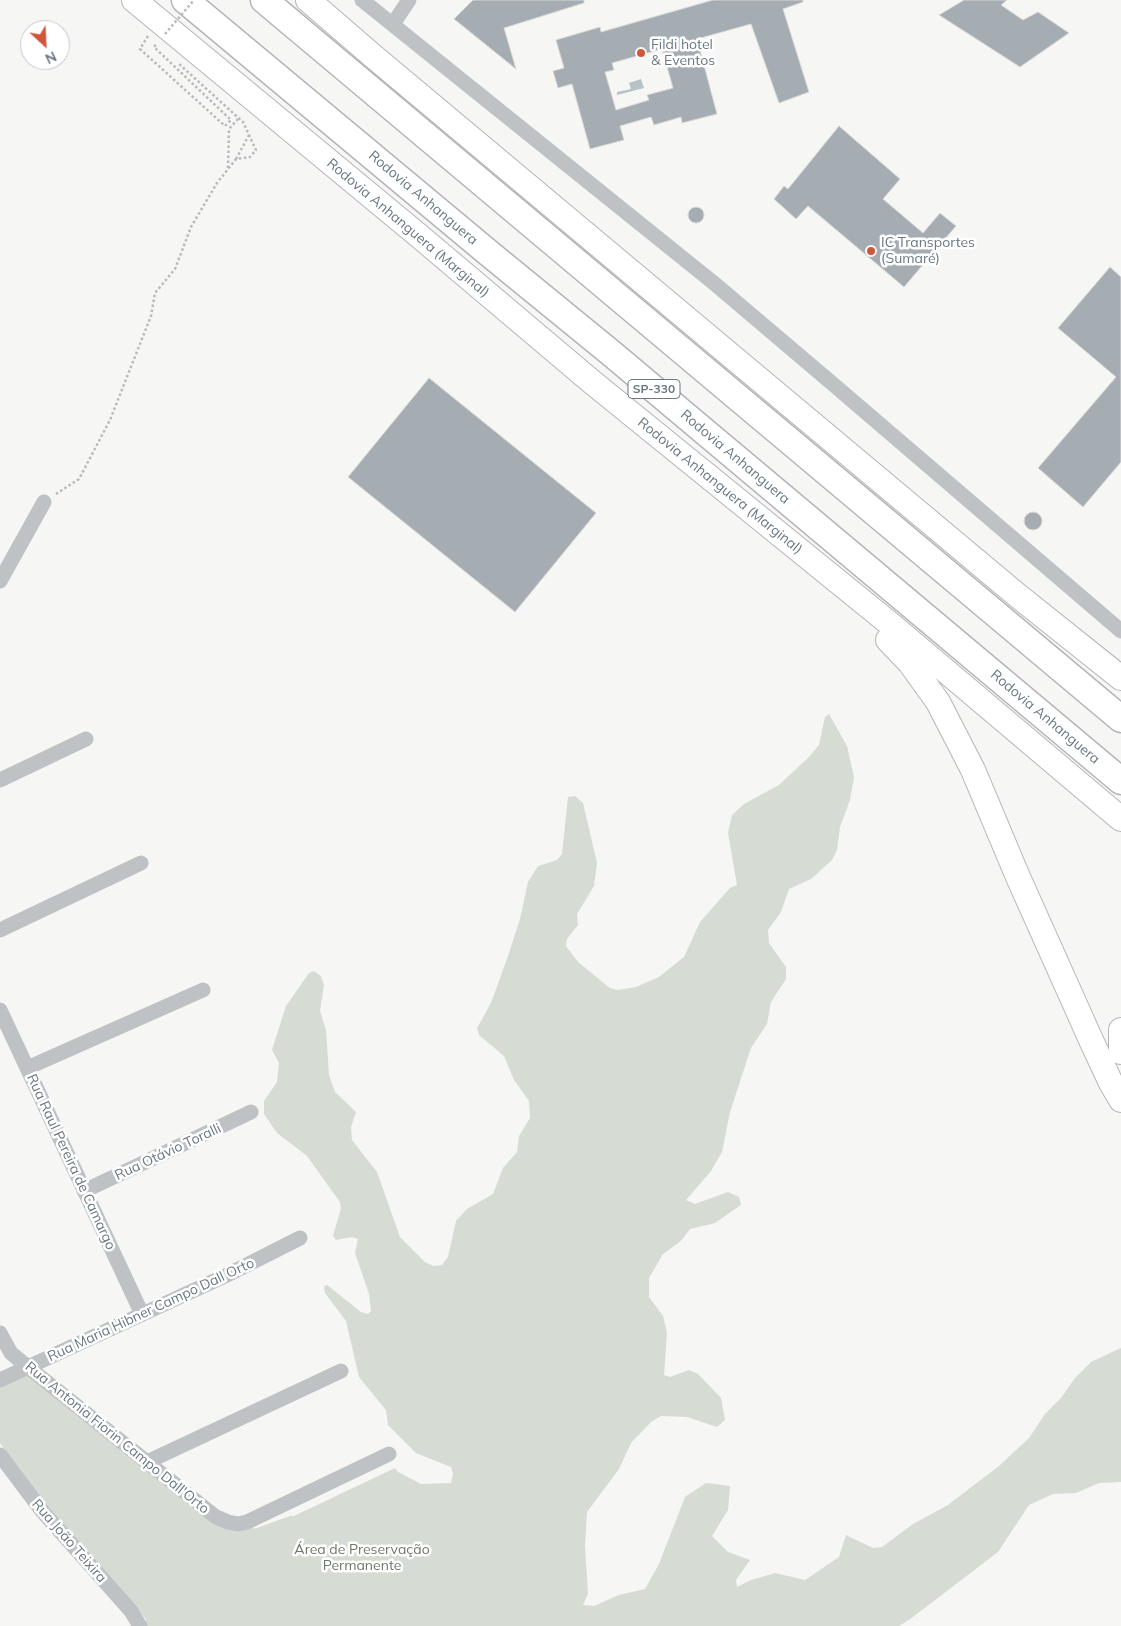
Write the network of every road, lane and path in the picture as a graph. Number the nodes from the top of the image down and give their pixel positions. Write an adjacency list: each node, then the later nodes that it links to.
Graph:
1 (134, 0): 9 (highway, Rodovia Anhanguera (Marginal))
2 (185, 0): 23 (highway, Rodovia Anhanguera / SP-330)
3 (194, 0): 9 (path, bridge)
4 (264, 0): 20 (highway)
5 (308, 0): 19 (highway)
6 (362, 0): 8 (street)
7 (409, 0): 8 (street)
8 (392, 24): 18 (street)
9 (162, 27): 9 (path); 16 (highway, Rodovia Anhanguera (Marginal))
10 (177, 62): 11 (path)
11 (238, 118): 12 (path); 14 (path)
12 (249, 135): 13 (path); 13 (path)
13 (236, 159): 14 (path)
14 (228, 169): 15 (path)
15 (44, 502): 17 (street)
16 (754, 514): 24 (highway, Rodovia Anhanguera (Marginal)); 32 (highway)
17 (0, 581)
18 (1121, 632)
19 (1121, 678)
20 (1121, 719)
21 (86, 739): 22 (street)
22 (0, 780)
23 (1121, 781)
24 (1121, 819)
25 (141, 863): 26 (street)
26 (0, 930)
27 (203, 990): 31 (street)
28 (0, 1010): 31 (street, Rua Raul Pereira de Camargo)
29 (1121, 1030): 30 (highway)
30 (1121, 1052)
31 (27, 1068): 34 (street, Rua Raul Pereira de Camargo)
32 (1121, 1100)
33 (251, 1112): 34 (street, Rua Otávio Toralli)
34 (84, 1191): 36 (street, Rua Raul Pereira de Camargo)
35 (300, 1238): 36 (street, Rua Maria Hibner Campo Dall Orto)
36 (142, 1314): 38 (street, Rua Maria Hibner Campo Dall Orto)
37 (0, 1333): 38 (street, Rua Antonia Fiorin Campo Dall'Orto)
38 (28, 1367): 40 (street, Rua Maria Hibner Campo Dall Orto); 43 (street, Rua Antonia Fiorin Campo Dall'Orto)
39 (342, 1371): 43 (street)
40 (0, 1380)
41 (389, 1454): 43 (street, Rua Antonia Fiorin Campo Dall'Orto)
42 (0, 1455): 44 (street, Rua João Teixira)
43 (148, 1462)
44 (140, 1626)

